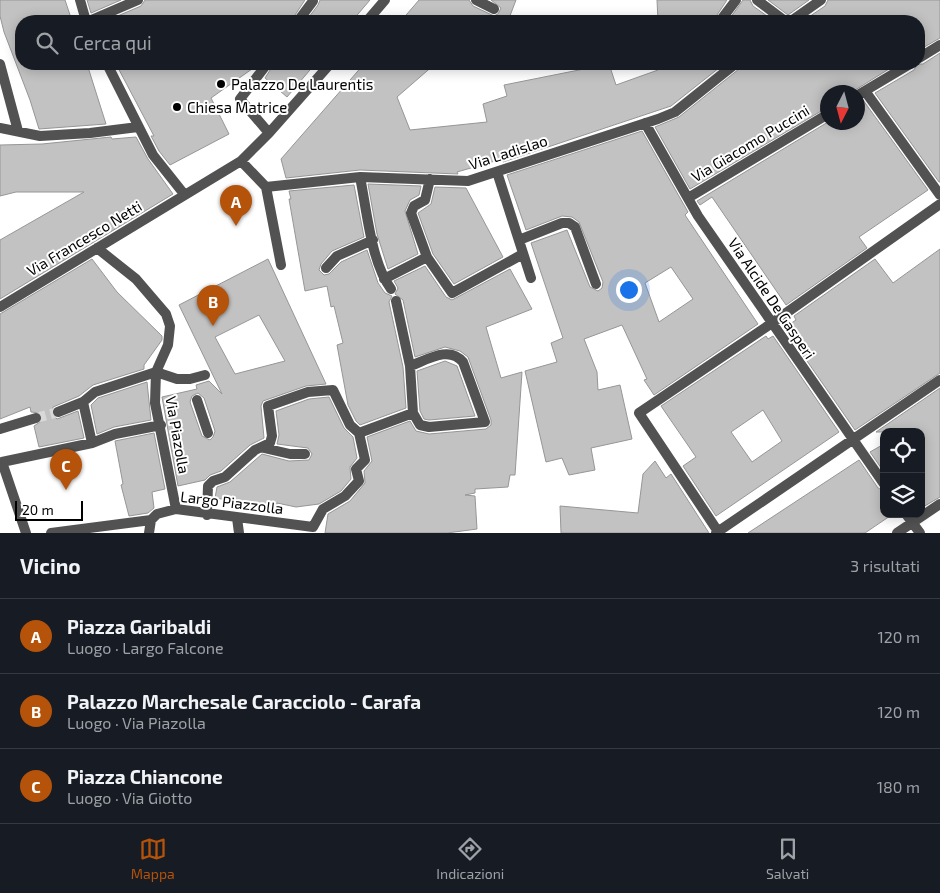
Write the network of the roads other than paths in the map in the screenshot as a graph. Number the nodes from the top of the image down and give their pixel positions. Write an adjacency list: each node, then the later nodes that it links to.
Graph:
1 (80, 0): 10 (street)
2 (138, 0): 11 (street)
3 (385, 0): 13 (street)
4 (476, 0): 9 (street)
5 (736, 0): 14 (street)
6 (757, 0): 15 (street)
7 (821, 0): 16 (street)
8 (313, 1): 12 (street)
9 (494, 10)
10 (86, 15)
11 (102, 15)
12 (302, 15)
13 (372, 15)
14 (725, 15)
15 (777, 15)
16 (800, 15)
17 (940, 45): 18 (street)
18 (925, 54)
19 (0, 64): 31 (street)
20 (110, 70): 29 (street)
21 (262, 70): 32 (street)
22 (325, 70): 32 (street, Via Francesco Netti)
23 (727, 70): 28 (street, Via Ladislao)
24 (900, 70): 25 (street)
25 (865, 91)
26 (865, 98): 39 (street)
27 (820, 119): 40 (street, Via Giacomo Puccini)
28 (645, 123): 34 (street, Via Ladislao); 40 (street, Via Alcide De Gasperi)
29 (138, 127): 31 (street); 38 (street)
30 (0, 128): 31 (street)
31 (18, 132)
32 (269, 133): 33 (street, Via Francesco Netti)
33 (241, 160): 37 (street); 38 (street, Via Francesco Netti)
34 (497, 172): 36 (street, Via Ladislao); 43 (street)
35 (360, 178): 36 (street, Via Ladislao); 37 (street, Via Ladislao); 42 (street)
36 (430, 179): 46 (street)
37 (266, 187): 47 (street)
38 (184, 194): 44 (street, Via Francesco Netti)
39 (940, 195)
40 (688, 198): 55 (street, Via Alcide De Gasperi)
41 (940, 204): 55 (street)
42 (373, 240): 48 (street); 50 (street)
43 (519, 240): 45 (street); 51 (street)
44 (97, 248): 54 (street, Via Francesco Netti); 57 (street, Via Piazolla)
45 (523, 254): 46 (street); 49 (street)
46 (427, 257): 50 (street)
47 (281, 265)
48 (326, 268)
49 (531, 278)
50 (384, 279): 52 (street)
51 (596, 284)
52 (391, 289)
53 (396, 301): 56 (street)
54 (0, 307)
55 (772, 323): 69 (street, Via Alcide De Gasperi); 86 (street)
56 (410, 366): 63 (street); 63 (street)
57 (156, 372): 58 (street); 61 (street); 65 (street, Via Piazolla)
58 (205, 375)
59 (940, 380): 69 (street)
60 (197, 400): 67 (street)
61 (83, 402): 62 (street); 70 (street)
62 (58, 412)
63 (414, 413): 68 (street)
64 (36, 418): 66 (street)
65 (161, 424): 70 (street); 75 (street, Via Piazolla)
66 (0, 429)
67 (208, 433)
68 (359, 433): 71 (street); 78 (street, Largo Piazzolla)
69 (852, 440): 73 (street, Via Alcide De Gasperi); 86 (street)
70 (92, 443): 82 (street)
71 (264, 448): 72 (street); 77 (street)
72 (304, 454)
73 (880, 478)
74 (940, 504): 76 (street)
75 (176, 509): 77 (street, Largo Piazzolla); 80 (street, Largo Piazzolla)
76 (925, 511)
77 (207, 515): 78 (street, Largo Piazzolla)
78 (237, 518): 85 (street)
79 (909, 518): 87 (street); 88 (street)
80 (152, 520): 81 (street, Largo Piazzolla); 84 (street)
81 (80, 531): 83 (street, Largo Piazzolla)
82 (26, 533)
83 (51, 533)
84 (149, 533)
85 (239, 533)
86 (718, 533)
87 (897, 533)
88 (920, 533)

